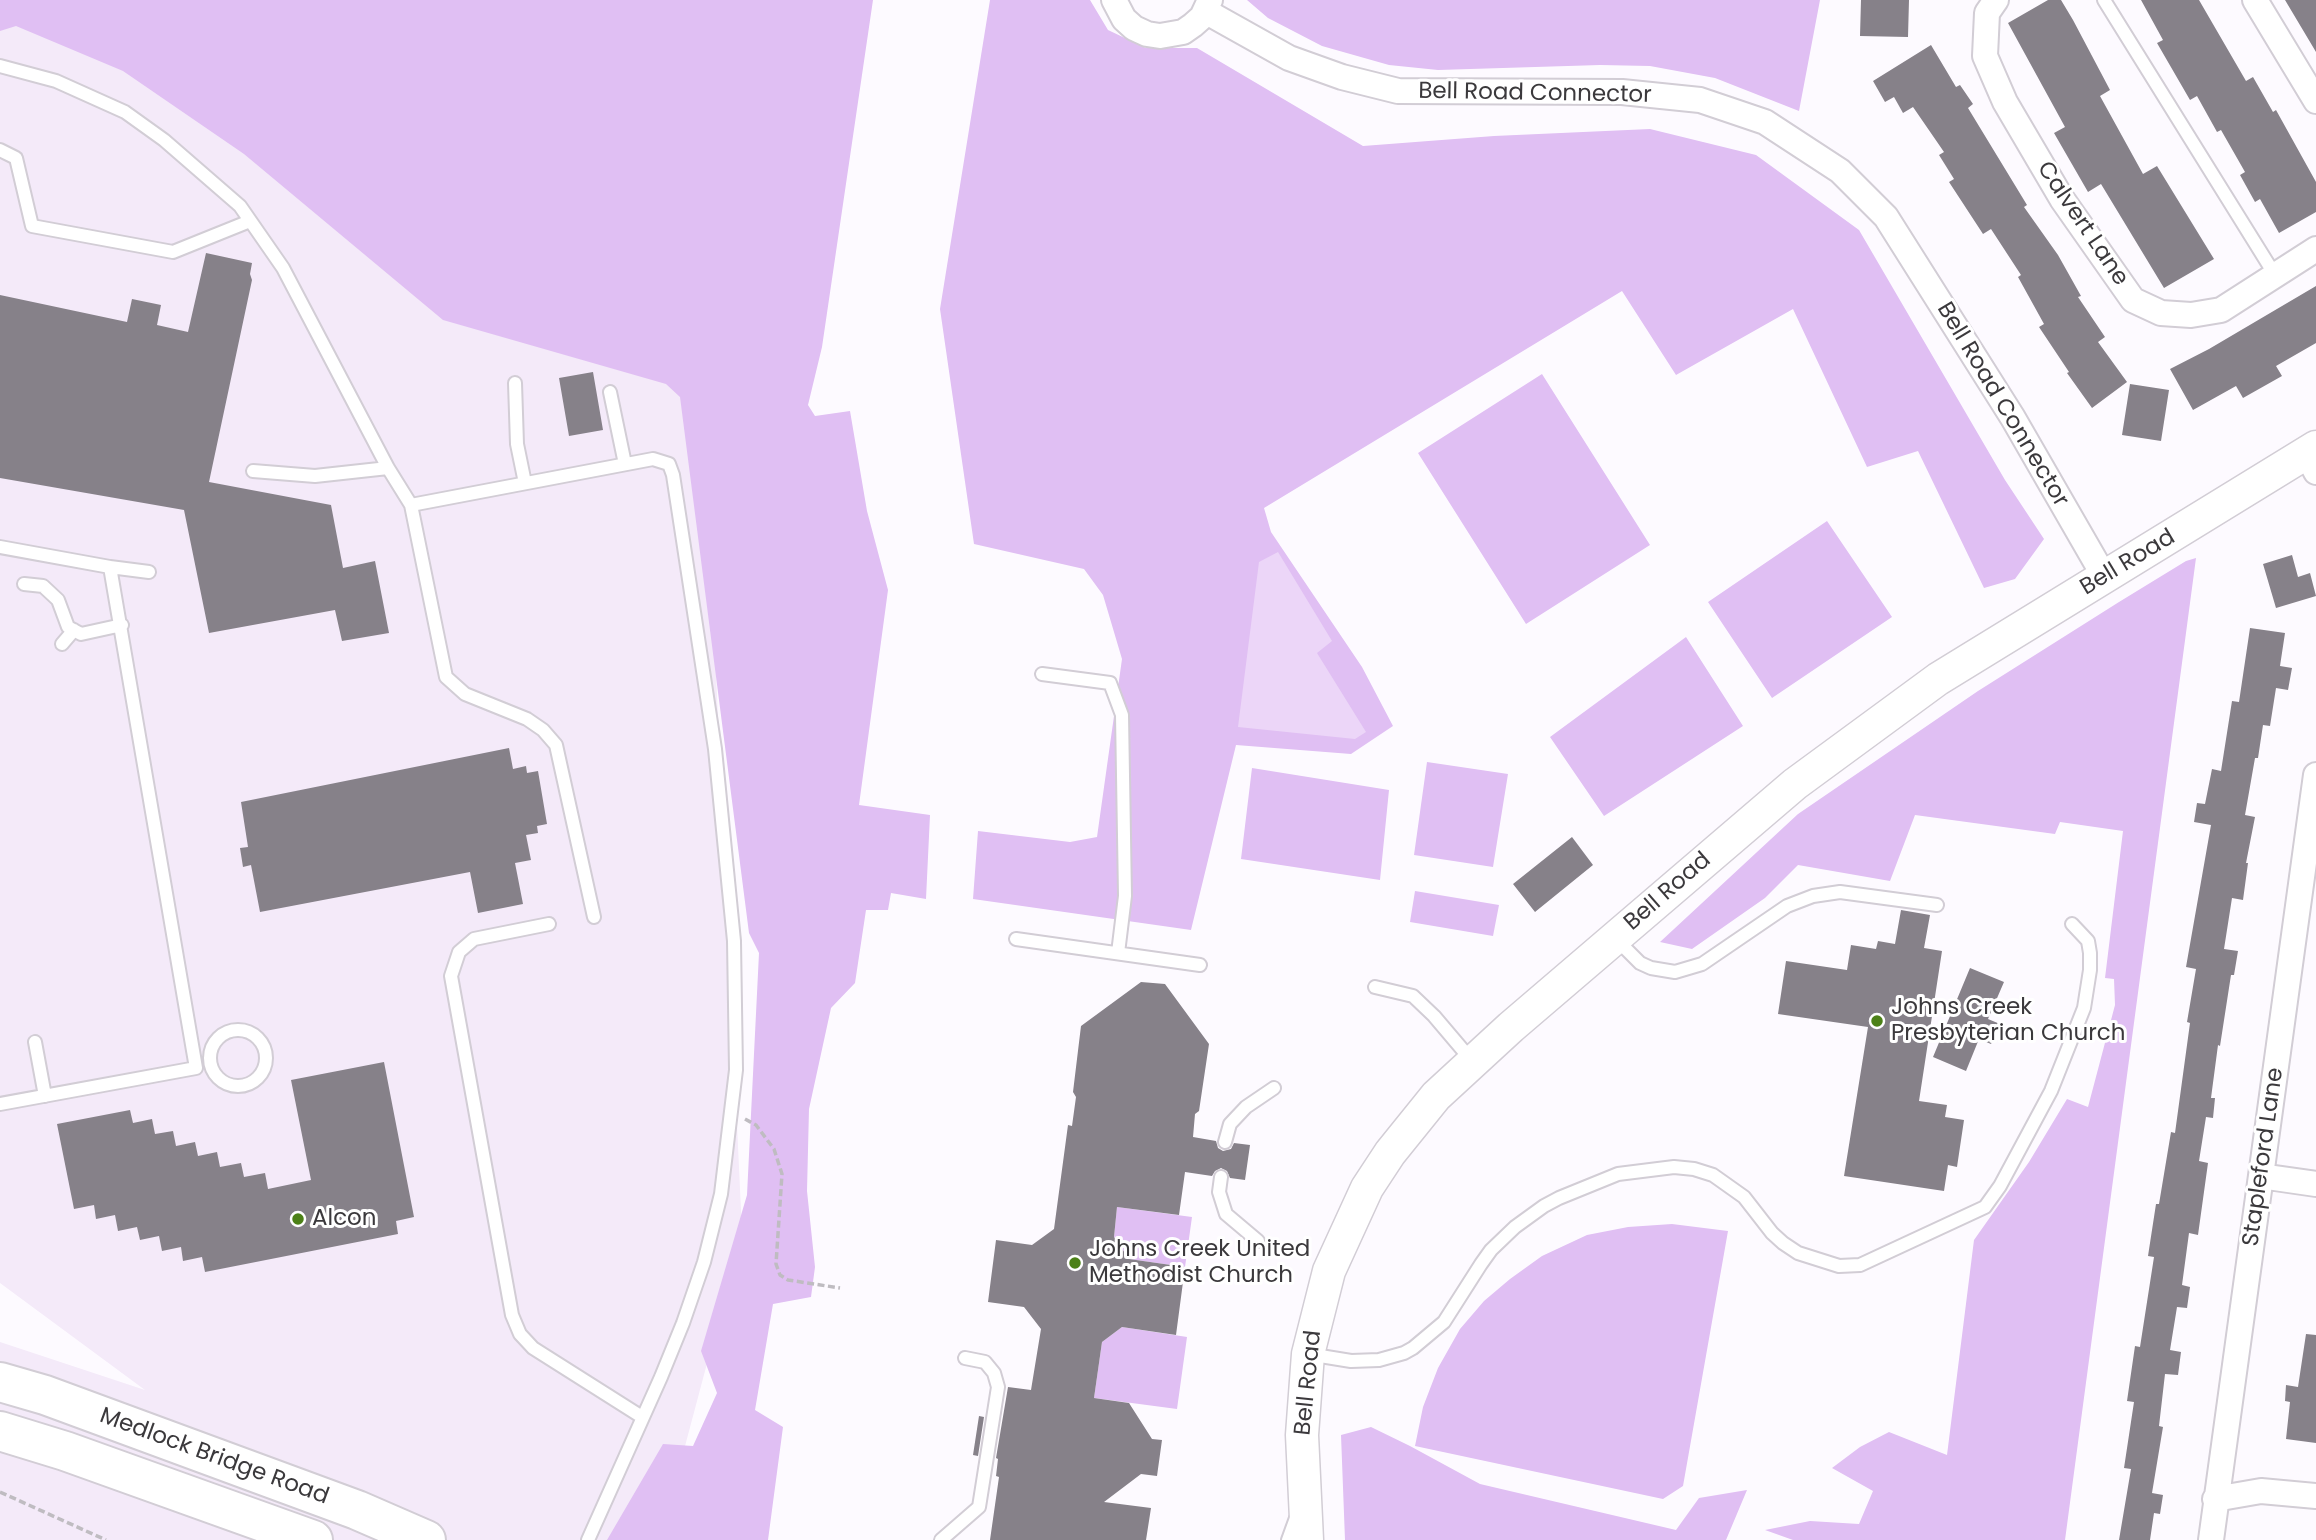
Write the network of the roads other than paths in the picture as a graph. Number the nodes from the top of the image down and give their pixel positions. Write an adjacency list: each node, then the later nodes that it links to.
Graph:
1 (1114, 0): 5 (street, Bell Road Connector)
2 (1996, 0): 11 (street, Calvert Lane)
3 (2104, 0): 11 (lane)
4 (2255, 0): 7 (street)
5 (1208, 6): 23 (street, Bell Road Connector)
6 (0, 66): 9 (lane)
7 (2316, 101)
8 (0, 150): 9 (lane)
9 (250, 220): 16 (lane)
10 (2316, 249): 11 (street, Calvert Lane)
11 (2275, 275)
12 (515, 383): 18 (lane)
13 (610, 392): 15 (lane)
14 (2313, 457): 23 (street, Bell Road)
15 (625, 464): 18 (lane); 54 (lane)
16 (388, 468): 17 (lane); 19 (lane)
17 (253, 471)
18 (525, 483): 19 (lane)
19 (411, 505): 31 (lane)
20 (0, 547): 21 (lane)
21 (110, 567): 22 (lane); 25 (lane)
22 (149, 572)
23 (2104, 576): 34 (street, Bell Road)
24 (24, 584): 26 (lane)
25 (122, 625): 26 (lane); 42 (lane)
26 (74, 630): 27 (lane)
27 (62, 645)
28 (1042, 674): 36 (lane)
29 (2316, 775): 47 (street, Stapleford Lane)
30 (1937, 905): 34 (lane)
31 (594, 917)
32 (2071, 923): 51 (lane)
33 (549, 924): 54 (lane)
34 (1615, 938): 40 (street, Bell Road)
35 (1016, 939): 36 (lane)
36 (1118, 953): 37 (lane)
37 (1200, 965)
38 (1375, 987): 40 (lane)
39 (35, 1042): 44 (lane)
40 (1473, 1062): 51 (street, Bell Road)
41 (211, 1066): 41 (lane); 42 (lane)
42 (196, 1068): 44 (lane)
43 (1274, 1088): 46 (lane)
44 (45, 1096): 45 (lane)
45 (0, 1104)
46 (1225, 1142)
47 (2261, 1176): 49 (street); 58 (street, Stapleford Lane)
48 (1221, 1177): 50 (lane)
49 (2316, 1184)
50 (1258, 1241)
51 (1308, 1354): 56 (street, Bell Road)
52 (964, 1358): 62 (lane)
53 (0, 1382): 60 (highway, Medlock Bridge Road)
54 (642, 1417): 61 (lane)
55 (0, 1430): 59 (highway, Medlock Bridge Road)
56 (1305, 1495): 63 (lane); 64 (street, Bell Road)
57 (2316, 1496): 58 (street)
58 (2216, 1499): 65 (street, Stapleford Lane)
59 (313, 1540)
60 (426, 1540)
61 (588, 1540)
62 (941, 1540)
63 (1288, 1540)
64 (1307, 1540)
65 (2211, 1540)

